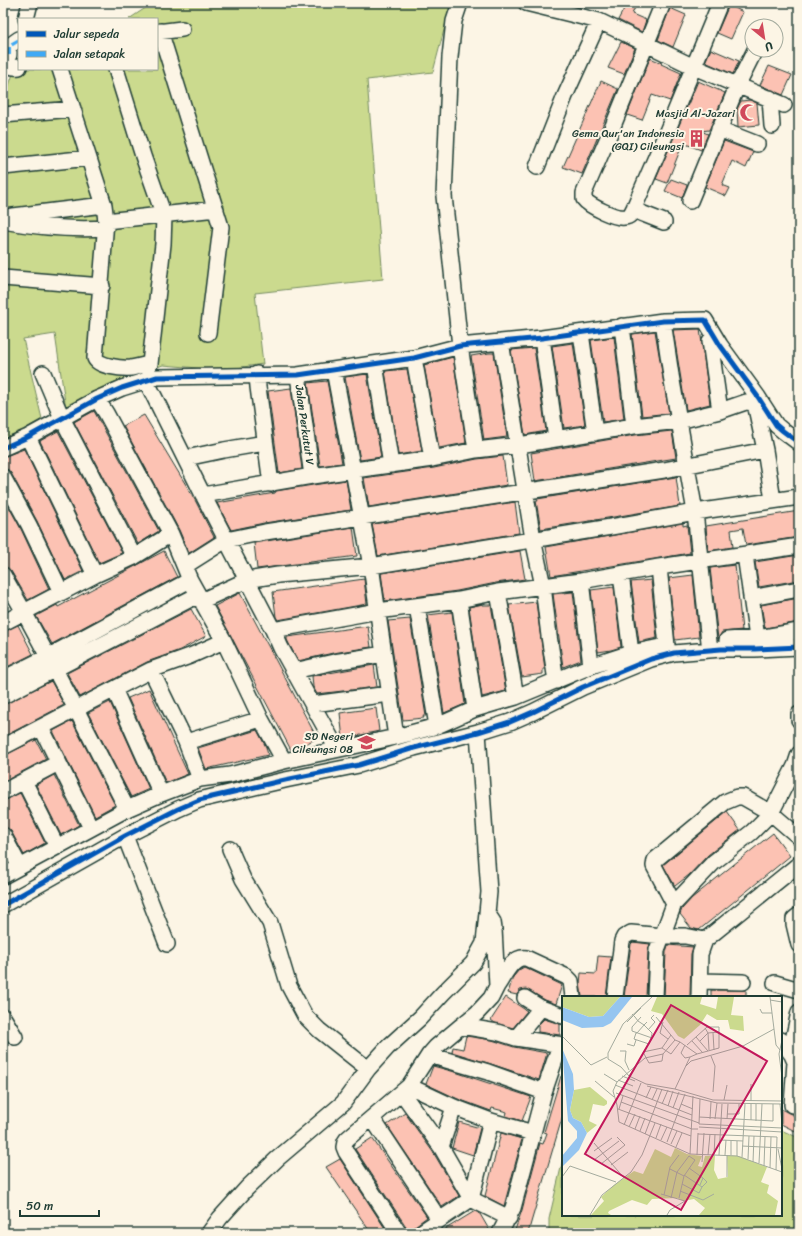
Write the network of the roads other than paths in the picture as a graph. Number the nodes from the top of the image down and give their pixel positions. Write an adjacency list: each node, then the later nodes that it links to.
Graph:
1 (30, 3): 6 (street)
2 (460, 3): 46 (street)
3 (526, 3): 7 (street)
4 (663, 3): 11 (street)
5 (720, 3): 14 (street)
6 (26, 18)
7 (599, 21): 11 (street); 27 (street)
8 (182, 29): 9 (street)
9 (158, 32): 31 (street)
10 (18, 40): 13 (street)
11 (647, 44): 14 (street); 30 (street)
12 (751, 58): 17 (street)
13 (18, 67)
14 (694, 67): 17 (street); 30 (street)
15 (60, 70): 20 (street)
16 (116, 70): 32 (street)
17 (738, 84): 18 (street); 23 (street)
18 (770, 98): 19 (street); 22 (street)
19 (784, 105)
20 (73, 109): 21 (street); 25 (street)
21 (3, 115)
22 (772, 126)
23 (719, 129): 24 (street); 28 (street)
24 (757, 144)
25 (89, 158): 26 (street); 29 (street)
26 (3, 167)
27 (537, 168)
28 (690, 201)
29 (104, 205): 33 (street); 36 (street)
30 (634, 208): 35 (street)
31 (216, 209): 32 (street); 41 (street)
32 (164, 216): 36 (street); 48 (street)
33 (3, 217)
34 (3, 221): 36 (street)
35 (664, 222)
36 (106, 225): 38 (street)
37 (3, 278): 38 (street)
38 (102, 286): 48 (street)
39 (663, 321): 40 (street); 56 (street); 59 (street)
40 (622, 326): 42 (street); 60 (street)
41 (208, 333)
42 (581, 333): 43 (street); 61 (street)
43 (542, 338): 45 (street); 63 (street)
44 (710, 341): 57 (street)
45 (501, 342): 46 (street); 66 (street)
46 (460, 346): 47 (street); 68 (street)
47 (414, 358): 49 (street); 71 (street)
48 (150, 364): 54 (street)
49 (375, 364): 50 (street); 72 (street)
50 (334, 370): 53 (street); 74 (street)
51 (42, 373): 58 (street)
52 (257, 374): 53 (street); 54 (street); 64 (street)
53 (298, 374): 75 (street, Jalan Perkutut V)
54 (152, 378): 55 (street); 70 (street)
55 (97, 399): 58 (street); 84 (street)
56 (756, 400): 57 (street); 65 (street); 69 (street)
57 (720, 411): 59 (street)
58 (62, 418): 62 (street); 89 (street)
59 (678, 421): 60 (street); 73 (street)
60 (634, 426): 61 (street)
61 (595, 433): 63 (street)
62 (28, 437): 67 (street); 95 (street)
63 (556, 439): 66 (street)
64 (265, 443): 70 (street); 77 (street)
65 (799, 444)
66 (518, 445): 68 (street); 78 (street)
67 (3, 448)
68 (476, 450): 71 (street)
69 (765, 450): 73 (street); 81 (street)
70 (186, 458): 79 (street)
71 (432, 459): 72 (street)
72 (391, 465): 74 (street)
73 (686, 466): 78 (street); 82 (street)
74 (353, 471): 75 (street); 83 (street)
75 (312, 476): 77 (street)
76 (3, 477): 102 (street)
77 (271, 484): 79 (street)
78 (527, 492): 83 (street); 85 (street)
79 (203, 495): 86 (street)
80 (799, 496): 81 (street)
81 (773, 500): 82 (street)
82 (694, 512): 85 (street); 90 (street)
83 (363, 518): 86 (street); 92 (street)
84 (171, 534): 89 (street); 91 (street)
85 (534, 539): 92 (street); 100 (street)
86 (226, 540): 91 (street); 98 (street)
87 (799, 546): 88 (street)
88 (745, 555): 90 (street); 105 (street)
89 (134, 557): 95 (street)
90 (700, 561): 93 (street); 115 (street)
91 (185, 566): 97 (street)
92 (371, 566): 98 (street); 108 (street)
93 (659, 567): 94 (street); 116 (street)
94 (621, 574): 99 (street); 118 (street)
95 (95, 575): 102 (street)
96 (3, 577): 109 (street)
97 (190, 580): 104 (street); 120 (street)
98 (247, 580): 104 (street); 111 (street)
99 (581, 581): 100 (street); 121 (street)
100 (543, 586): 103 (street); 126 (street)
101 (799, 589): 105 (street)
102 (62, 592): 109 (street)
103 (498, 592): 106 (street); 130 (street)
104 (200, 598): 114 (street); 122 (street)
105 (751, 598): 113 (street)
106 (459, 600): 107 (street); 133 (street)
107 (417, 606): 108 (street); 137 (street)
108 (378, 611): 111 (street); 119 (street)
109 (24, 612): 110 (street); 120 (street)
110 (3, 623)
111 (273, 630): 124 (street)
112 (799, 631): 113 (street)
113 (757, 638): 115 (street)
114 (224, 641): 123 (street); 135 (street)
115 (709, 642): 116 (street)
116 (667, 646): 118 (street)
117 (799, 647): 139 (street)
118 (631, 653): 121 (street)
119 (384, 654): 124 (street); 128 (street)
120 (47, 657): 122 (street); 125 (street)
121 (591, 666): 126 (street)
122 (54, 670): 129 (street); 132 (street)
123 (151, 670): 127 (street); 141 (street)
124 (294, 671): 131 (street)
125 (3, 678)
126 (556, 681): 130 (street)
127 (114, 690): 132 (street); 150 (street)
128 (389, 694): 131 (street); 140 (street)
129 (3, 696)
130 (516, 697): 133 (street)
131 (313, 704): 143 (street)
132 (76, 709): 138 (street); 151 (street)
133 (475, 709): 137 (street)
134 (799, 714): 136 (street)
135 (262, 719): 141 (street); 145 (street)
136 (799, 720)
137 (437, 726): 140 (street)
138 (42, 727): 142 (street); 146 (street)
139 (478, 732): 155 (street); 164 (street)
140 (396, 737): 143 (street)
141 (186, 742): 147 (street)
142 (3, 747)
143 (337, 749): 145 (street)
144 (799, 754): 152 (street)
145 (284, 761): 147 (street)
146 (58, 763): 148 (street); 153 (street)
147 (200, 780): 150 (street)
148 (24, 781): 149 (street); 157 (street)
149 (3, 792)
150 (161, 794): 151 (street)
151 (127, 809): 153 (street)
152 (771, 813): 156 (street); 162 (street); 162 (street)
153 (91, 828): 157 (street)
154 (3, 835): 160 (street)
155 (125, 836): 163 (street); 168 (street)
156 (799, 837)
157 (56, 847): 160 (street)
158 (230, 849): 191 (street)
159 (799, 864): 167 (street)
160 (20, 867): 161 (street)
161 (3, 876)
162 (674, 904): 166 (street)
163 (3, 905)
164 (487, 914): 173 (street); 191 (street)
165 (799, 915): 169 (street)
166 (663, 936): 167 (street); 176 (street); 177 (street)
167 (705, 940): 170 (street)
168 (167, 944)
169 (799, 945)
170 (700, 981): 171 (street); 178 (street)
171 (743, 982)
172 (775, 983): 174 (street)
173 (497, 986): 175 (street); 184 (street)
174 (799, 990)
175 (573, 996)
176 (615, 996)
177 (655, 996)
178 (699, 996)
179 (525, 998): 180 (street)
180 (541, 1008): 182 (street); 186 (street)
181 (799, 1012): 187 (street)
182 (562, 1016)
183 (3, 1017): 185 (street)
184 (461, 1026): 186 (street); 189 (street)
185 (15, 1037)
186 (516, 1038): 188 (street)
187 (786, 1042): 190 (street)
188 (561, 1045): 193 (street)
189 (429, 1055): 192 (street); 193 (street)
190 (788, 1068): 194 (street)
191 (368, 1069): 203 (street)
192 (405, 1090): 195 (street); 196 (street); 199 (street)
193 (544, 1092): 198 (street)
194 (791, 1103)
195 (454, 1107): 197 (street); 199 (street)
196 (372, 1118): 202 (street); 204 (street)
197 (491, 1121): 198 (street); 200 (street)
198 (533, 1133): 201 (street)
199 (441, 1147): 200 (street)
200 (471, 1199): 201 (street); 202 (street)
201 (509, 1218): 206 (street)
202 (439, 1219): 205 (street)
203 (209, 1233)
204 (399, 1233)
205 (420, 1233)
206 (500, 1233)

